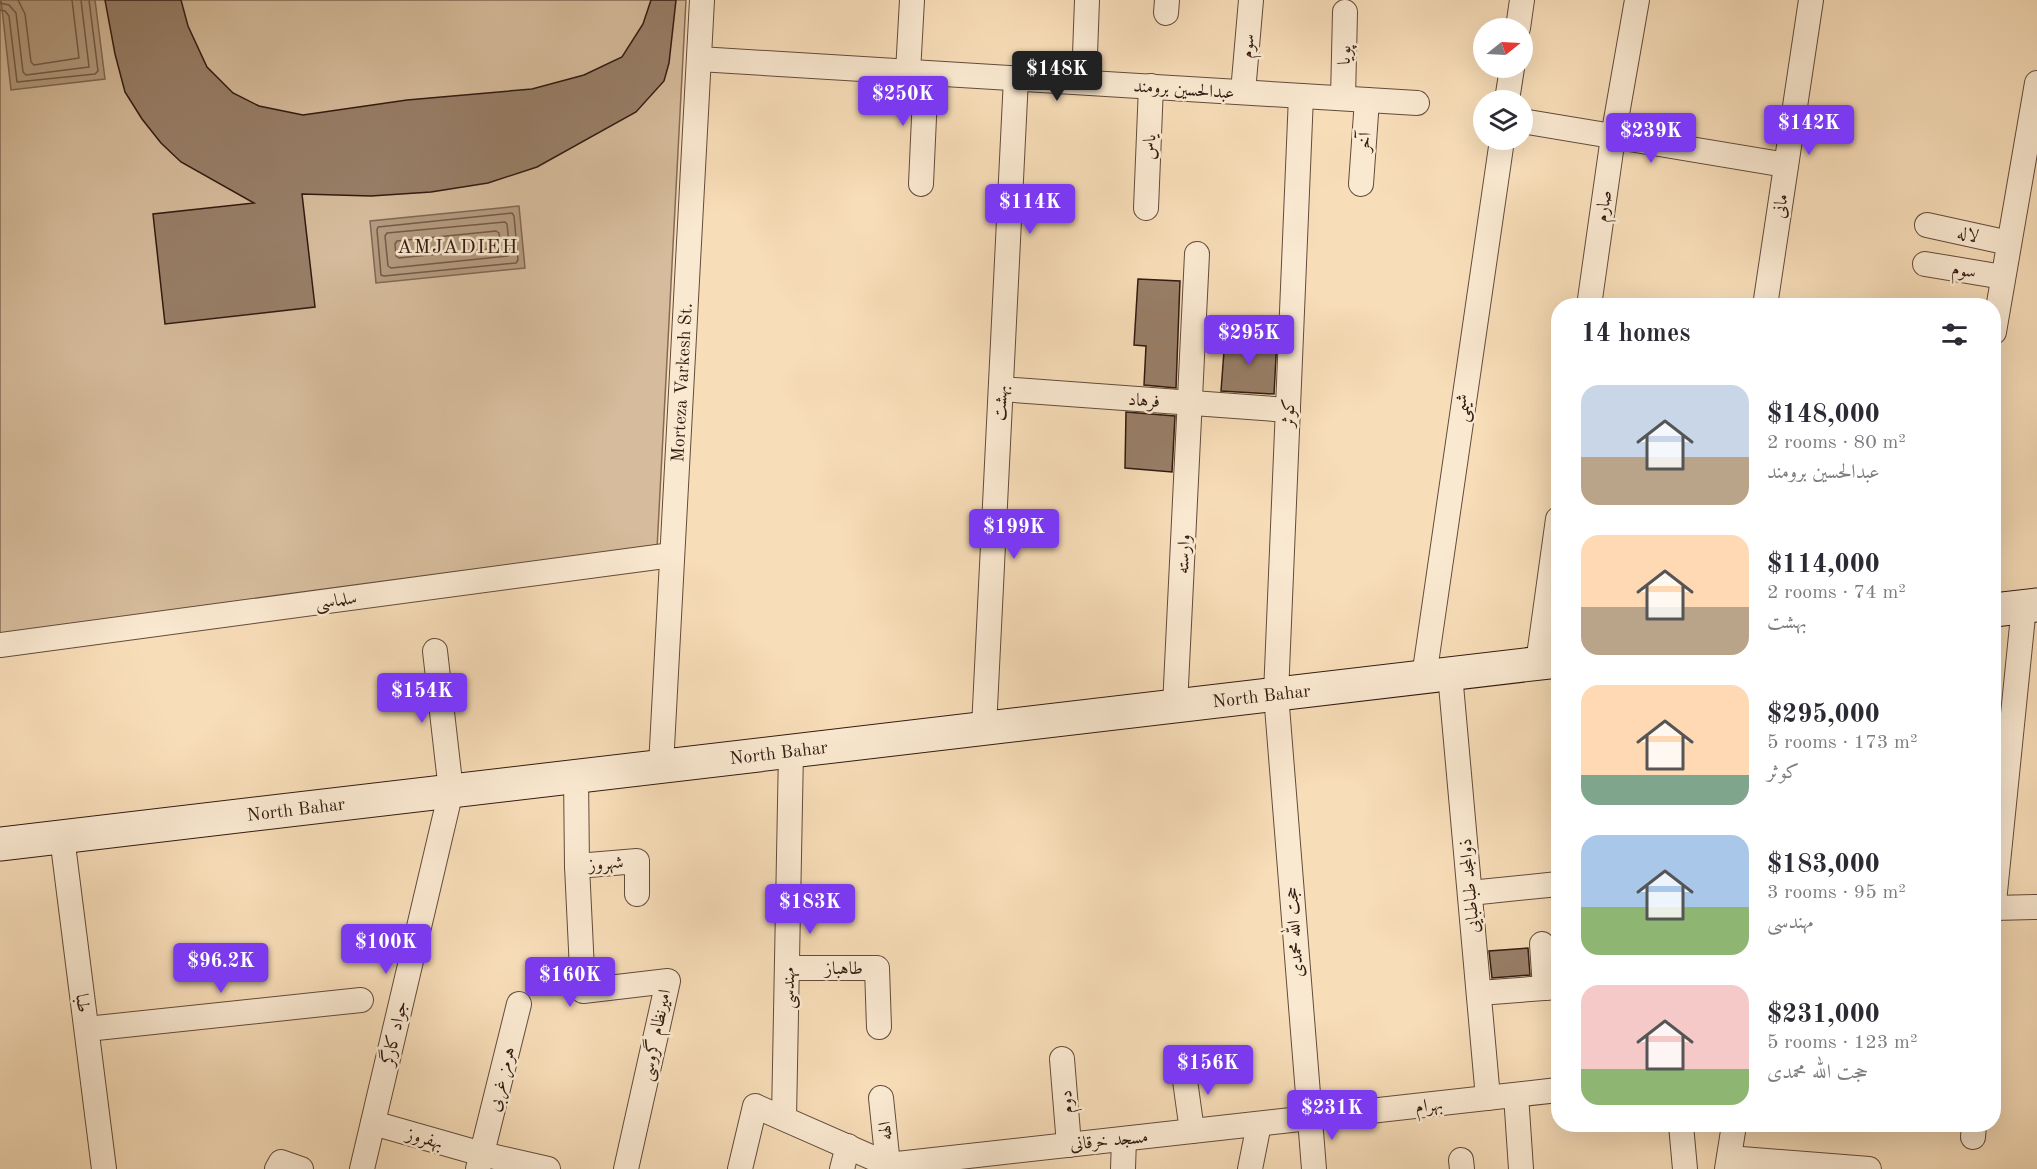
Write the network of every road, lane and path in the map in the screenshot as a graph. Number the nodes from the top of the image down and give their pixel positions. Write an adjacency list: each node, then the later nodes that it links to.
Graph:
1 (702, 0): 10 (street, Morteza Varkesh St.)
2 (912, 0): 11 (street)
3 (1087, 0): 13 (street)
4 (1251, 0): 16 (street, سوم)
5 (1522, 0): 9 (street)
6 (1637, 0): 22 (street, صارم)
7 (1811, 0): 24 (street, مانی)
8 (1345, 12): 18 (street, پویا)
9 (1519, 18)
10 (699, 59): 11 (street, عبدالحسین برومند); 39 (street, Morteza Varkesh St.)
11 (917, 72): 12 (street, عبدالحسین برومند); 25 (street)
12 (1016, 78): 13 (street, عبدالحسین برومند); 36 (street, بهشت)
13 (1084, 82): 15 (street, عبدالحسین برومند)
14 (2037, 83): 29 (street)
15 (1151, 86): 16 (street, عبدالحسین برومند); 27 (street, یاس)
16 (1243, 92): 17 (street, عبدالحسین برومند)
17 (1300, 96): 18 (street, عبدالحسین برومند); 38 (street, کوثر)
18 (1343, 98): 19 (street, عبدالحسین برومند)
19 (1367, 100): 20 (street, عبدالحسین برومند); 26 (street, آخر)
20 (1417, 103)
21 (1533, 124): 22 (street)
22 (1613, 137): 24 (street); 33 (street, صارم)
23 (1501, 150): 45 (street, شیمی)
24 (1786, 165): 34 (street, مانی)
25 (921, 184)
26 (1361, 184)
27 (1146, 208)
28 (1927, 225): 29 (street, لاله)
29 (2009, 243): 32 (street)
30 (1197, 254): 37 (street, وارسته)
31 (1925, 264): 32 (street, سوم)
32 (2003, 277): 35 (street)
33 (1590, 298)
34 (1766, 298)
35 (2000, 298)
36 (1001, 389): 37 (street, فرهاد); 48 (street, بهشت)
37 (1190, 403): 38 (street, فرهاد); 47 (street, وارسته)
38 (1288, 410): 46 (street, کوثر)
39 (672, 555): 42 (street, سلماسی); 50 (street, Morteza Varkesh St.)
40 (2018, 607): 53 (street)
41 (1551, 619): 44 (street)
42 (0, 645)
43 (435, 651): 52 (street, جواد کارگر)
44 (1548, 662): 45 (main road, North Bahar)
45 (1437, 675): 46 (main road, North Bahar); 58 (street, ذوالمجد طباطبایی)
46 (1276, 694): 47 (main road, North Bahar); 79 (street, حجت الله محمدی)
47 (1175, 706): 48 (main road, North Bahar)
48 (984, 728): 49 (main road, North Bahar)
49 (791, 751): 50 (main road, North Bahar); 63 (street, مهندسی)
50 (661, 766): 51 (main road, North Bahar)
51 (576, 776): 52 (main road, North Bahar); 56 (street, امیرنظام گروسی)
52 (451, 791): 54 (main road, North Bahar); 80 (street, جواد کارگر)
53 (2001, 816)
54 (62, 837): 55 (main road, North Bahar); 70 (street, طبا)
55 (0, 844)
56 (577, 866): 59 (street, شهروز); 97 (street, امیرنظام گروسی)
57 (1551, 885): 58 (street)
58 (1470, 893): 66 (street, ذوالمجد طباطبایی)
59 (638, 894)
60 (2037, 907): 61 (street)
61 (2001, 908)
62 (1542, 944): 64 (street)
63 (789, 968): 69 (street, طاهباز); 78 (street, مهندسی)
64 (1551, 983)
65 (1551, 987): 66 (street)
66 (1479, 993): 76 (street, ذوالمجد طباطبایی)
67 (361, 1000): 70 (street)
68 (519, 1004): 89 (street, هرمز غربی)
69 (879, 1027)
70 (87, 1029): 92 (street, طبا)
71 (1062, 1059): 86 (street, دوم)
72 (1183, 1066): 82 (street)
73 (1551, 1091): 74 (street, بهرام)
74 (1516, 1095): 76 (street, بهرام); 102 (street)
75 (881, 1098): 91 (street, الهه)
76 (1488, 1098): 77 (street, بهرام)
77 (1335, 1115)
78 (784, 1118): 87 (street); 98 (street)
79 (1309, 1118): 81 (street, مسجد خرقانی); 101 (street, حجت الله محمدی)
80 (373, 1123): 89 (street, بهفروز); 95 (street, جواد کارگر)
81 (1259, 1124): 82 (street, مسجد خرقانی); 100 (street)
82 (1192, 1131): 85 (street, مسجد خرقانی)
83 (1682, 1132): 103 (street)
84 (1733, 1132): 90 (street)
85 (1124, 1139): 86 (street, مسجد خرقانی); 99 (street)
86 (1070, 1145): 88 (street, مسجد خرقانی)
87 (845, 1158): 91 (street)
88 (1021, 1160): 91 (street, مسجد خرقانی)
89 (480, 1161): 96 (street, بهفروز)
90 (1728, 1163): 104 (street)
91 (893, 1167)
92 (104, 1169)
93 (277, 1169): 94 (street)
94 (301, 1169)
95 (362, 1169)
96 (548, 1169)
97 (626, 1169)
98 (740, 1169)
99 (1123, 1169)
100 (1250, 1169)
101 (1314, 1169)
102 (1521, 1169)
103 (1685, 1169)
104 (1869, 1169)

